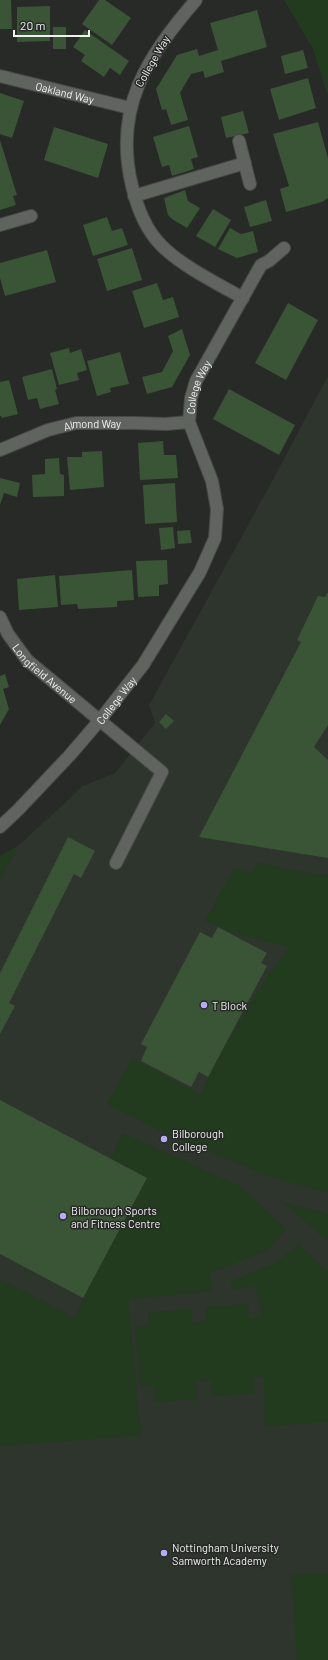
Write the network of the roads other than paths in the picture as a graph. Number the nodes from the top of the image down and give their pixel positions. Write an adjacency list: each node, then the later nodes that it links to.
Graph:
1 (196, 0): 3 (street, College Way)
2 (0, 76): 3 (street, Oakland Way)
3 (130, 108): 7 (street, College Way)
4 (239, 140): 5 (street)
5 (245, 163): 6 (street); 7 (street)
6 (250, 184)
7 (134, 196): 11 (street, College Way)
8 (31, 216): 9 (street)
9 (0, 225)
10 (284, 248): 11 (street)
11 (243, 298): 12 (street, College Way)
12 (189, 422): 13 (street, Almond Way); 15 (street, College Way)
13 (0, 450)
14 (0, 617): 15 (street, Longfield Avenue)
15 (100, 720): 16 (street, College Way); 17 (street, Longfield Avenue)
16 (0, 827)
17 (116, 863)

